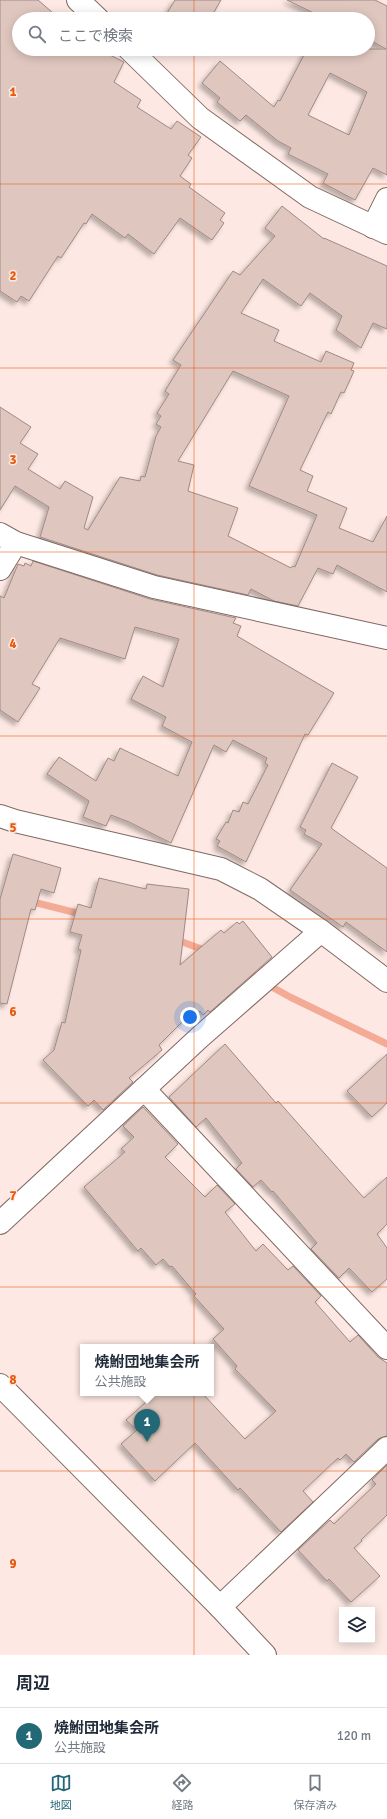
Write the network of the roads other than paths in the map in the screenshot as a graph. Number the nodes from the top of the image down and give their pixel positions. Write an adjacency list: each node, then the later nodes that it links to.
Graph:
1 (78, 0): 2 (street)
2 (91, 12)
3 (136, 56): 5 (street)
4 (387, 199): 5 (street)
5 (380, 230)
6 (8, 538): 7 (street); 8 (street)
7 (0, 569)
8 (387, 638)
9 (0, 816): 10 (street)
10 (321, 931): 11 (street); 12 (street)
11 (387, 980)
12 (144, 1089): 13 (street); 14 (street)
13 (0, 1223)
14 (387, 1348)
15 (0, 1385): 17 (street)
16 (387, 1448): 17 (street)
17 (220, 1607): 18 (street)
18 (265, 1655)

